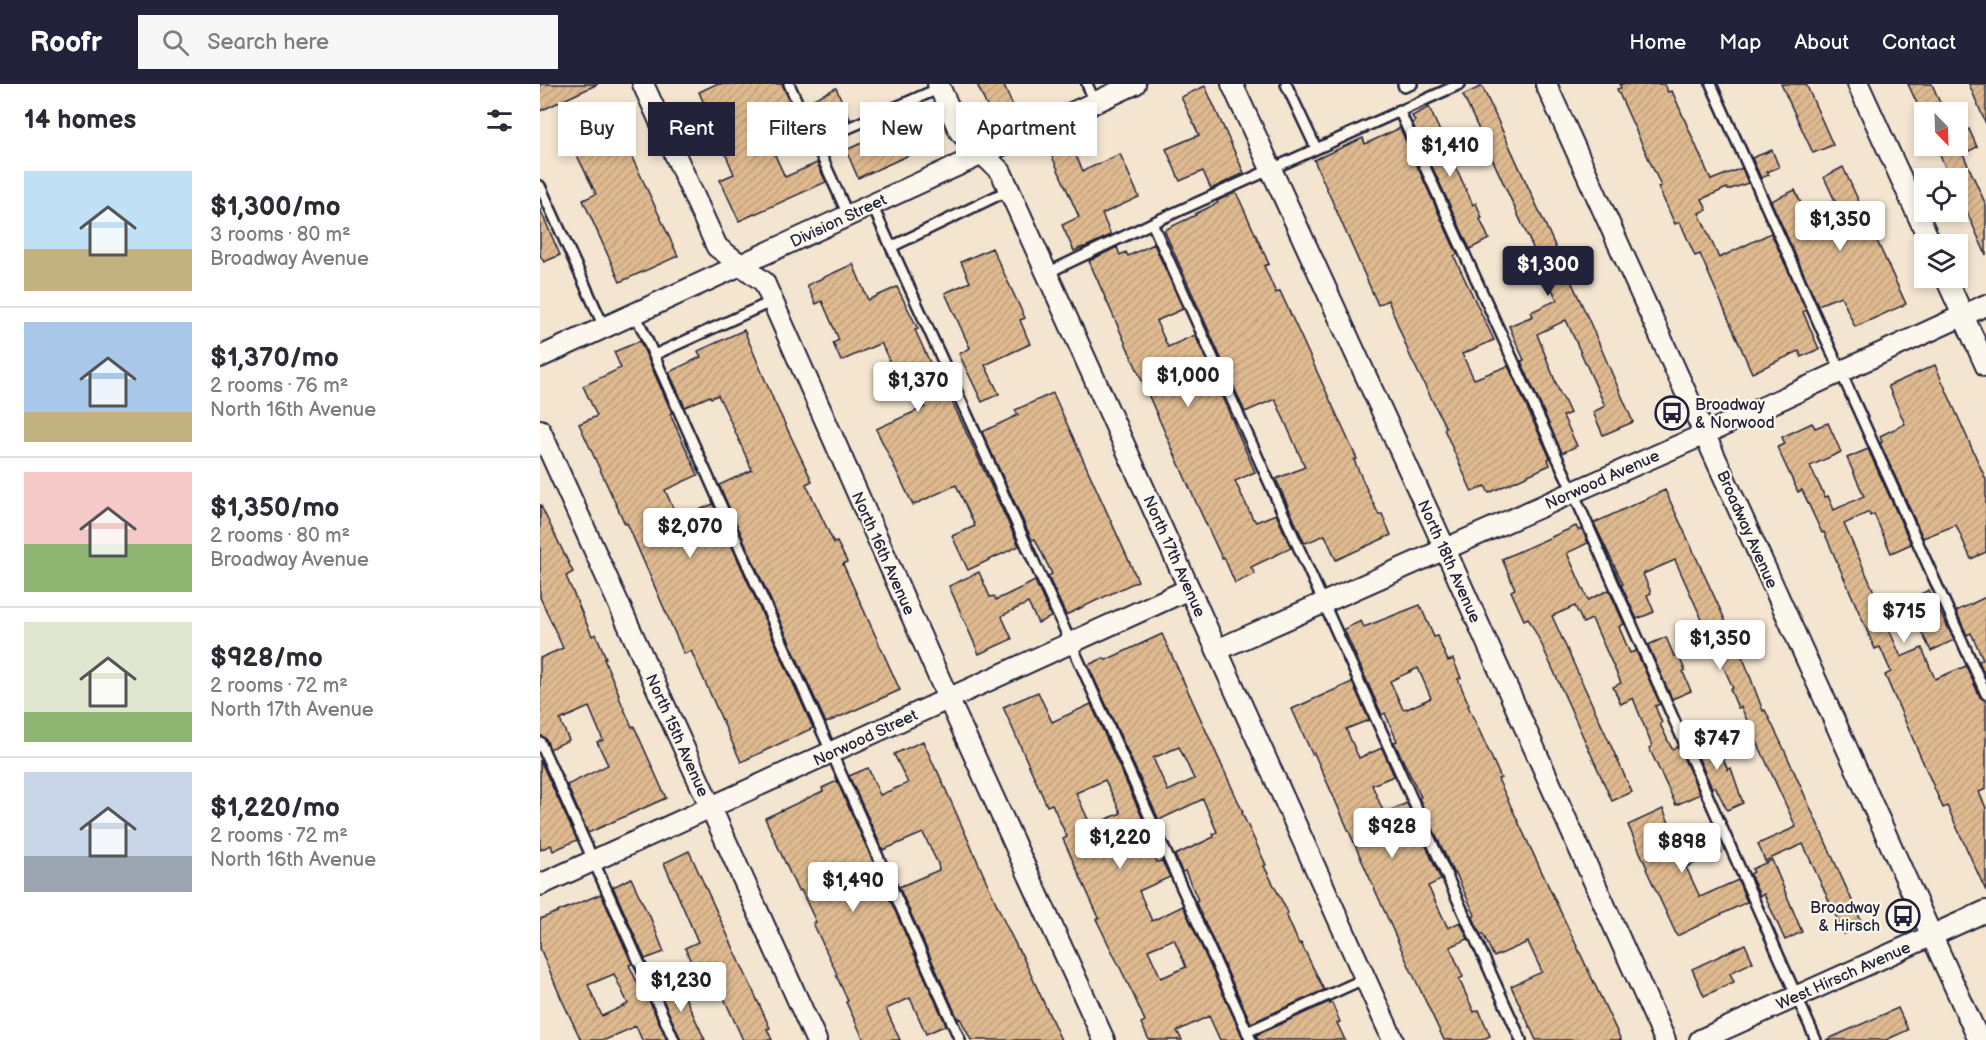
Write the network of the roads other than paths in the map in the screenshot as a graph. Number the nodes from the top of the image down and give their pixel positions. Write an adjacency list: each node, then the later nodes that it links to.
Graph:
1 (643, 84): 31 (street, North 16th Avenue)
2 (789, 84): 14 (lane)
3 (1087, 84): 15 (lane)
4 (1136, 84): 15 (street, Division Street)
5 (1232, 84): 23 (street, North 18th Avenue)
6 (1286, 84): 19 (lane)
7 (1403, 84): 8 (lane)
8 (1412, 84)
9 (1460, 84): 16 (lane)
10 (1546, 84): 44 (street, Broadway Avenue)
11 (1711, 84): 42 (lane)
12 (1858, 84): 29 (street)
13 (939, 86): 17 (street, North 17th Avenue); 18 (lane)
14 (797, 102)
15 (1095, 102)
16 (1399, 110): 19 (lane); 45 (lane)
17 (956, 123)
18 (848, 127)
19 (1316, 148): 23 (lane)
20 (822, 156): 27 (lane)
21 (976, 156): 26 (street, Division Street)
22 (985, 156): 25 (street, North 17th Avenue)
23 (1272, 168): 28 (lane); 46 (street, North 18th Avenue)
24 (540, 186): 38 (lane)
25 (1009, 190): 30 (lane); 32 (street, North 17th Avenue)
26 (872, 205): 27 (street, Division Street); 30 (lane)
27 (848, 215): 31 (street, Division Street)
28 (1152, 223): 32 (lane); 48 (lane)
29 (1926, 234)
30 (891, 247): 49 (lane)
31 (742, 264): 34 (street, North 16th Avenue); 36 (street, Division Street)
32 (1047, 273): 47 (street, North 17th Avenue)
33 (1951, 288): 37 (street)
34 (773, 302): 39 (lane); 52 (street, North 16th Avenue)
35 (1986, 305): 37 (street, Norwood Avenue)
36 (635, 313): 38 (street, Division Street); 39 (lane)
37 (1963, 315): 41 (street); 42 (street, Norwood Avenue)
38 (604, 327): 40 (street, Division Street)
39 (654, 355): 54 (lane)
40 (540, 357)
41 (1986, 366)
42 (1840, 372): 44 (street, Norwood Avenue); 51 (lane)
43 (540, 430): 55 (street, North 15th Avenue)
44 (1705, 434): 45 (street, Norwood Avenue); 59 (street, Broadway Avenue)
45 (1573, 492): 46 (street, Norwood Avenue); 61 (lane)
46 (1445, 549): 48 (street, Norwood Avenue); 69 (street, North 18th Avenue)
47 (1190, 589): 49 (street, Norwood Street); 50 (street, North 17th Avenue)
48 (1324, 603): 50 (street, Norwood Avenue); 68 (lane)
49 (1071, 642): 52 (street, Norwood Street); 62 (lane)
50 (1217, 650): 60 (street, North 17th Avenue)
51 (1986, 694)
52 (948, 698): 54 (street, Norwood Street); 66 (street, North 16th Avenue)
53 (540, 742): 56 (lane)
54 (830, 753): 55 (street, Norwood Street); 65 (lane)
55 (710, 807): 56 (street, Norwood Street); 64 (street, North 15th Avenue)
56 (593, 861): 57 (street, Norwood Street); 63 (lane)
57 (540, 885)
58 (1986, 911): 59 (street, West Hirsch Avenue)
59 (1932, 935): 61 (street, West Hirsch Avenue); 72 (street, Broadway Avenue)
60 (1366, 978): 62 (lane); 67 (street, North 17th Avenue)
61 (1796, 997): 70 (street, West Hirsch Avenue); 71 (lane)
62 (1249, 1036)
63 (674, 1040)
64 (816, 1040)
65 (960, 1040)
66 (1104, 1040)
67 (1393, 1040)
68 (1521, 1040)
69 (1665, 1040)
70 (1700, 1040)
71 (1816, 1040)
72 (1979, 1040)

